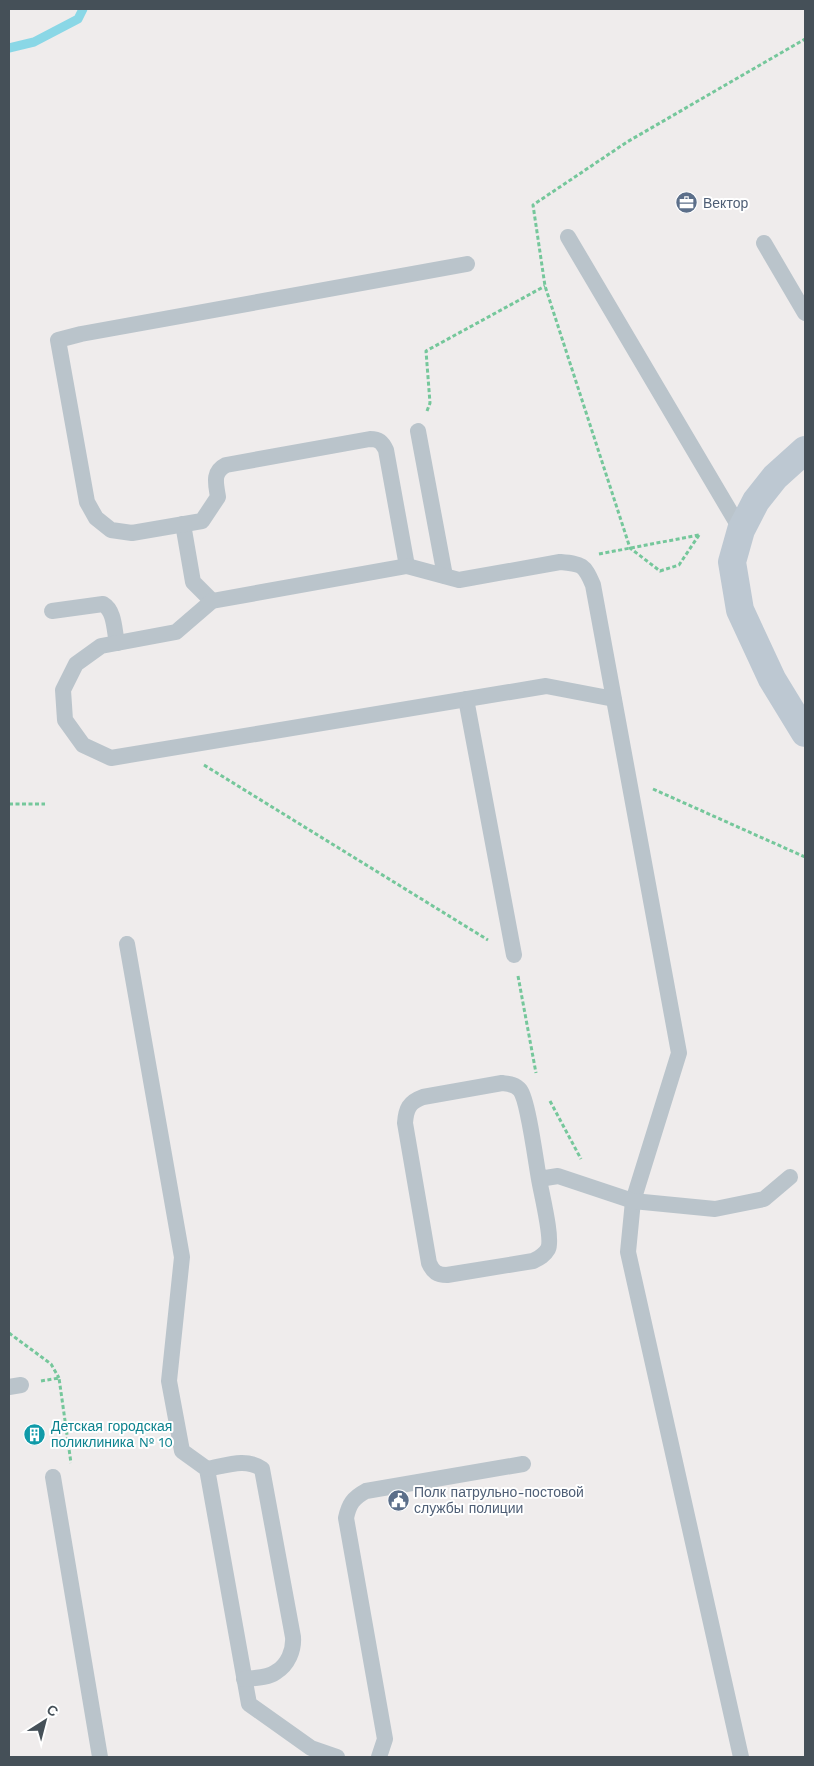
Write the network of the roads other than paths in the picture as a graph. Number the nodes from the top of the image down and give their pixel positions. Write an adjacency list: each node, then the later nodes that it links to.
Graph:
1 (568, 237): 8 (lane)
2 (764, 243): 4 (lane)
3 (467, 264): 7 (lane)
4 (805, 313)
5 (418, 431): 10 (lane)
6 (805, 450): 8 (main road)
7 (183, 524): 9 (lane); 11 (lane)
8 (741, 530): 16 (main road)
9 (407, 566): 10 (lane); 11 (lane)
10 (445, 576): 15 (lane)
11 (212, 602): 13 (lane)
12 (52, 611): 13 (lane)
13 (117, 643): 14 (lane)
14 (466, 699): 15 (lane); 18 (lane)
15 (614, 699): 21 (lane)
16 (805, 733)
17 (127, 944): 23 (lane)
18 (514, 956)
19 (790, 1176): 21 (lane)
20 (539, 1179): 20 (lane); 21 (lane)
21 (633, 1201): 29 (lane)
22 (523, 1464): 28 (lane)
23 (207, 1469): 25 (lane); 25 (lane)
24 (53, 1477): 26 (lane)
25 (244, 1679): 27 (lane)
26 (100, 1757)
27 (337, 1757)
28 (379, 1757)
29 (741, 1757)

